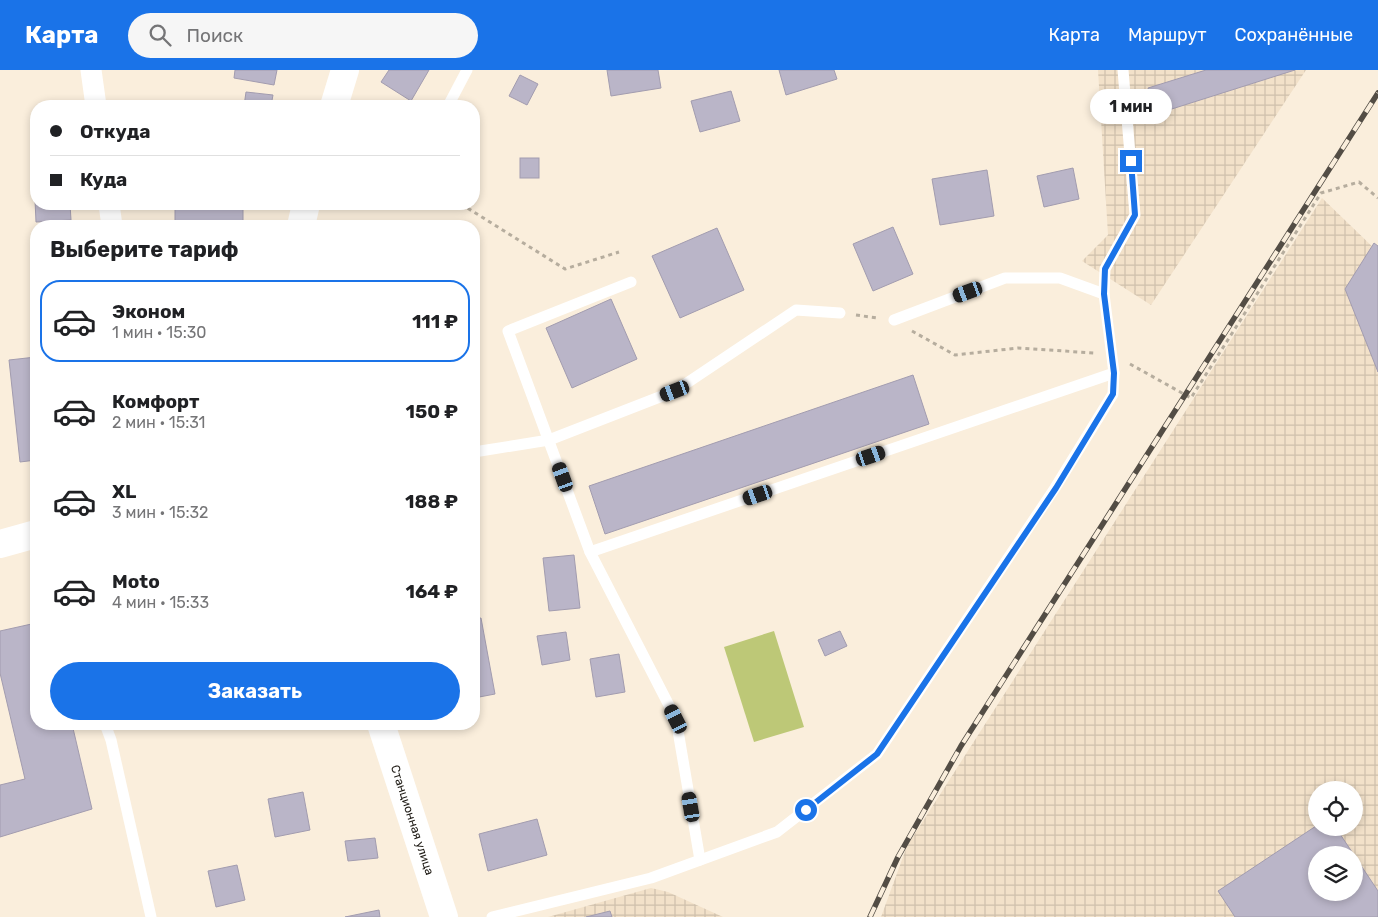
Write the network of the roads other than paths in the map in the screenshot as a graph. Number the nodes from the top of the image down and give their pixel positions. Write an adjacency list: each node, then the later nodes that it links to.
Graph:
1 (91, 70): 5 (street)
2 (345, 70): 6 (main road)
3 (466, 70): 7 (lane)
4 (1123, 70): 9 (lane)
5 (95, 100)
6 (336, 100)
7 (451, 100)
8 (631, 282): 13 (lane)
9 (1104, 294): 11 (lane); 12 (lane)
10 (840, 313): 13 (lane)
11 (894, 320)
12 (1114, 373): 17 (lane); 20 (lane)
13 (549, 440): 14 (lane); 17 (lane)
14 (480, 451)
15 (30, 536): 16 (main road)
16 (0, 544)
17 (590, 552): 20 (lane)
18 (108, 730): 21 (lane)
19 (383, 730): 22 (main road, Станционная улица)
20 (700, 860): 23 (lane)
21 (150, 917)
22 (444, 917)
23 (492, 917)

